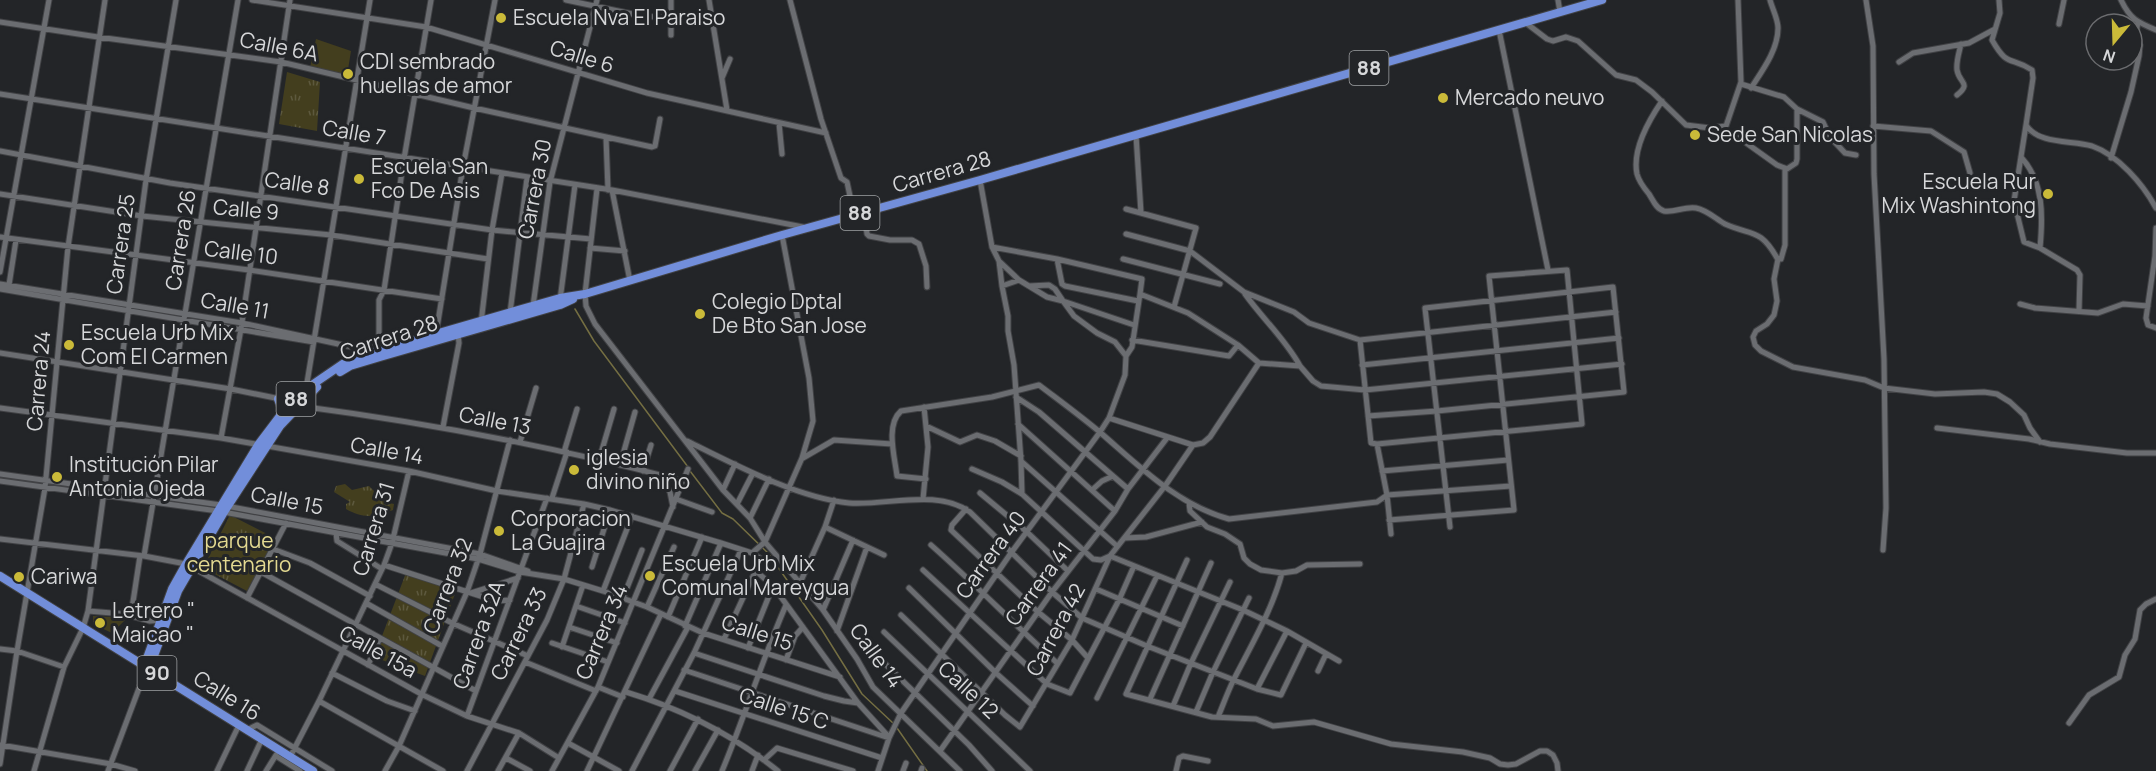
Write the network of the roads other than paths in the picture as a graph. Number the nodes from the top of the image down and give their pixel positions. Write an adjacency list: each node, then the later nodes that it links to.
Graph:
1 (49, 0): 28 (street)
2 (105, 0): 33 (street, Carrera 24)
3 (176, 0): 36 (street, Carrera 25)
4 (238, 0): 37 (street, Carrera 26)
5 (252, 0): 20 (street, Calle 6)
6 (370, 0): 24 (street, Carrera 28)
7 (431, 0): 29 (street)
8 (495, 0): 35 (street)
9 (568, 0): 21 (street)
10 (672, 0): 23 (street)
11 (709, 0): 43 (street)
12 (790, 0): 58 (street)
13 (1558, 0): 22 (street)
14 (1602, 0): 22 (highway, 88)
15 (1738, 0): 45 (street)
16 (1770, 0): 46 (street)
17 (1866, 0): 61 (street)
18 (1999, 0): 30 (street)
19 (2064, 0): 27 (street)
20 (289, 3): 24 (street, Calle 6); 39 (street)
21 (596, 3): 23 (street); 42 (street)
22 (1560, 12): 26 (highway, 88)
23 (672, 18): 32 (street)
24 (366, 19): 29 (street, Calle 6); 44 (street, Carrera 28)
25 (0, 22): 28 (street, Calle 6A)
26 (1526, 23): 31 (highway, 88); 51 (street)
27 (2059, 24)
28 (43, 27): 33 (street, Calle 6A); 50 (street)
29 (426, 27): 35 (street, Calle 6); 48 (street)
30 (1995, 29): 34 (street); 60 (street)
31 (1499, 30): 68 (highway, 88); 133 (street)
32 (671, 35)
33 (98, 37): 36 (street, Calle 6A); 52 (street, Carrera 24)
34 (1960, 44): 40 (street); 49 (street)
35 (486, 45): 42 (street, Calle 6); 53 (street)
36 (170, 47): 37 (street, Calle 6A); 56 (street, Carrera 25)
37 (229, 54): 39 (street, Calle 6A); 64 (street, Carrera 26)
38 (730, 59): 43 (street)
39 (281, 62): 44 (street, Calle 6A); 67 (street)
40 (1899, 62)
41 (2135, 72): 76 (street)
42 (577, 73): 55 (street, Calle 6); 63 (street, Carrera 30)
43 (721, 79): 55 (street)
44 (356, 80): 48 (street, Calle 6A); 70 (street, Carrera 28)
45 (1741, 84): 46 (street); 62 (street)
46 (1751, 88): 54 (street)
47 (0, 94): 50 (street, Calle 7)
48 (416, 94): 53 (street, Calle 6A); 77 (street)
49 (1957, 95)
50 (30, 98): 52 (street, Calle 7); 74 (street)
51 (1662, 101): 62 (street); 129 (street)
52 (90, 108): 56 (street, Calle 7); 79 (street, Carrera 24)
53 (474, 108): 63 (street, Calle 6A); 78 (street)
54 (1797, 109): 73 (street); 80 (street)
55 (727, 110): 59 (street, Calle 6)
56 (156, 119): 64 (street, Calle 7); 84 (street, Carrera 25)
57 (660, 119): 69 (street, Calle 6A)
58 (821, 119): 65 (street); 66 (street)
59 (779, 123): 65 (street, Calle 6); 72 (street)
60 (2026, 125): 75 (street); 76 (street)
61 (1874, 126): 82 (street); 195 (street)
62 (1718, 127): 80 (street)
63 (564, 128): 69 (street, Calle 6A); 86 (street, Carrera 30)
64 (218, 129): 67 (street, Calle 7); 88 (street, Carrera 26)
65 (814, 129): 66 (street, Calle 6)
66 (826, 133): 99 (street)
67 (270, 135): 70 (street, Calle 7); 93 (street)
68 (1136, 135): 85 (highway, Carrera 28 / 88); 98 (street)
69 (606, 137): 90 (street)
70 (345, 148): 77 (street, Calle 7); 94 (street, Carrera 28)
71 (0, 151): 74 (street, Calle 8)
72 (783, 154)
73 (1856, 155)
74 (20, 156): 79 (street, Calle 8); 92 (street)
75 (2021, 157): 121 (street); 121 (street)
76 (2111, 158): 97 (street)
77 (404, 159): 78 (street, Calle 7); 100 (street)
78 (463, 167): 81 (street, Calle 7); 103 (street)
79 (79, 168): 84 (street, Calle 8); 95 (street, Carrera 24)
80 (1785, 168): 129 (street)
81 (502, 173): 83 (street, Calle 7); 107 (street)
82 (1970, 173)
83 (527, 178): 86 (street, Calle 7); 108 (street)
84 (146, 180): 88 (street, Calle 8); 101 (street, Carrera 25)
85 (980, 180): 99 (highway, Carrera 28 / 88); 119 (street)
86 (550, 182): 87 (street, Calle 7); 109 (street, Carrera 30)
87 (575, 185): 89 (street, Calle 7); 113 (street)
88 (205, 188): 93 (street, Calle 8); 102 (street, Carrera 26)
89 (597, 189): 90 (street, Calle 7); 115 (street)
90 (610, 190): 105 (street, Calle 7); 122 (street)
91 (0, 194): 92 (street, Calle 9)
92 (13, 196): 95 (street, Calle 9); 114 (street)
93 (260, 196): 94 (street, Calle 8); 104 (street)
94 (335, 206): 100 (street, Calle 8); 112 (street, Carrera 28)
95 (73, 207): 101 (street, Calle 9); 118 (street, Carrera 24)
96 (1126, 208): 98 (street)
97 (2156, 208)
98 (1141, 213): 123 (street)
99 (859, 214): 105 (highway, Carrera 28 / 88); 144 (street)
100 (395, 215): 103 (street, Calle 8); 117 (street)
101 (142, 216): 102 (street, Calle 9); 125 (street, Carrera 25)
102 (200, 223): 104 (street, Calle 9); 131 (street, Carrera 26)
103 (453, 224): 107 (street, Calle 8); 124 (street)
104 (256, 227): 112 (street, Calle 9); 132 (street)
105 (807, 228): 110 (highway, Carrera 28 / 88)
106 (2156, 228): 157 (street)
107 (492, 230): 108 (street, Calle 8); 126 (street)
108 (519, 232): 109 (street, Calle 8); 163 (street)
109 (542, 234): 113 (street, Calle 8); 160 (street, Carrera 30)
110 (782, 234): 136 (highway, Carrera 28 / 88); 239 (street)
111 (1126, 234): 123 (street)
112 (331, 236): 117 (street, Calle 9); 138 (street, Carrera 28)
113 (569, 237): 115 (street, Calle 8); 155 (street)
114 (3, 238): 116 (street, Calle 10); 134 (street)
115 (591, 239): 120 (street)
116 (16, 240): 118 (street, Calle 10); 140 (street)
117 (392, 245): 124 (street, Calle 9); 145 (street)
118 (68, 247): 125 (street, Calle 10); 150 (street, Carrera 24)
119 (992, 247): 127 (street); 130 (street)
120 (590, 248): 122 (street); 148 (street)
121 (2040, 248): 161 (street)
122 (625, 251): 136 (street)
123 (1190, 251): 135 (street); 146 (street)
124 (450, 254): 126 (street, Calle 9); 151 (street)
125 (135, 255): 131 (street, Calle 10); 159 (street, Carrera 25)
126 (488, 259): 166 (street)
127 (1057, 259): 149 (street); 154 (street)
128 (1123, 259): 135 (street)
129 (1778, 259): 195 (street)
130 (999, 261): 137 (street); 142 (street)
131 (195, 264): 132 (street, Calle 10); 164 (street, Carrera 26)
132 (249, 270): 138 (street, Calle 10); 168 (street)
133 (1548, 270): 147 (street); 152 (street)
134 (0, 272)
135 (1184, 274): 139 (street); 158 (street)
136 (630, 280): 148 (highway, Carrera 28 / 88)
137 (1018, 280): 142 (street); 143 (street)
138 (323, 281): 145 (street, Calle 10); 175 (street, Carrera 28)
139 (1220, 284)
140 (9, 285): 141 (street, Calle 11); 150 (street, Calle 11)
141 (0, 286): 150 (street, Calle 11)
142 (1002, 286): 199 (street)
143 (1029, 286): 153 (street); 153 (street)
144 (927, 287)
145 (384, 290): 151 (street, Calle 10); 180 (street)
146 (1244, 292): 177 (street); 189 (street)
147 (1569, 292): 152 (street); 162 (street); 165 (street)
148 (585, 294): 155 (highway, Carrera 28 / 88); 228 (street, Calle 14)
149 (1140, 294): 154 (street, Carrera 40); 158 (street)
150 (63, 297): 159 (street, Calle 11); 185 (street, Carrera 24)
151 (442, 299): 173 (street)
152 (1491, 300): 169 (street); 171 (street)
153 (1063, 301): 167 (street); 183 (street)
154 (1138, 301): 167 (street, Carrera 40)
155 (560, 302): 160 (highway, Carrera 28 / 88)
156 (2020, 304): 161 (street)
157 (2148, 306): 161 (street); 170 (street)
158 (1174, 307): 179 (street)
159 (129, 308): 164 (street, Calle 11); 191 (street, Carrera 25)
160 (532, 310): 163 (highway, Carrera 28 / 88); 166 (highway, Carrera 28 / 88)
161 (2079, 311)
162 (1616, 312): 165 (street); 174 (street)
163 (510, 313): 166 (highway, Carrera 28 / 88)
164 (185, 317): 168 (street, Calle 11); 193 (street, Carrera 26)
165 (1572, 317): 169 (street); 178 (street)
166 (481, 324): 172 (highway, Carrera 28 / 88); 173 (highway, Carrera 28 / 88)
167 (1134, 325): 176 (street, Carrera 40)
168 (242, 326): 175 (street, Calle 11); 198 (street)
169 (1494, 326): 171 (street); 181 (street)
170 (2156, 328)
171 (1427, 333): 177 (street); 184 (street)
172 (458, 334): 173 (highway, Carrera 28 / 88); 219 (street)
173 (436, 337): 180 (highway, Carrera 28 / 88)
174 (1619, 338): 178 (street); 187 (street)
175 (313, 340): 180 (street, Calle 11); 196 (street, Carrera 28)
176 (1132, 340): 179 (street); 183 (street, Carrera 40)
177 (1360, 340): 188 (street)
178 (1574, 343): 181 (street); 190 (street)
179 (1238, 345): 186 (street)
180 (379, 350): 196 (highway, Carrera 28 / 88); 205 (highway, Carrera 28 / 88)
181 (1497, 351): 184 (street); 192 (street)
182 (0, 353): 185 (street, Calle 13)
183 (1126, 356): 215 (street, Carrera 40)
184 (1430, 358): 188 (street); 194 (street)
185 (57, 362): 191 (street, Calle 13); 213 (street, Carrera 24)
186 (1259, 363): 189 (street); 234 (street)
187 (1622, 364): 190 (street); 201 (street)
188 (1362, 365): 200 (street)
189 (1300, 366): 200 (street)
190 (1577, 369): 192 (street); 201 (street)
191 (122, 372): 193 (street, Calle 13); 217 (street, Carrera 25)
192 (1499, 376): 194 (street); 204 (street)
193 (174, 380): 198 (street, Calle 13); 221 (street, Carrera 26)
194 (1433, 383): 200 (street); 210 (street)
195 (1884, 387): 230 (street); 321 (street)
196 (306, 388): 205 (highway, Carrera 28 / 88)
197 (536, 388): 229 (street)
198 (231, 389): 203 (street, Calle 13); 224 (street)
199 (1016, 390): 202 (street); 206 (street); 223 (street)
200 (1365, 390): 214 (street)
201 (1580, 396): 204 (street); 222 (street)
202 (1016, 397): 216 (street); 237 (street)
203 (278, 399): 205 (street, Calle 13); 211 (highway)
204 (1502, 403): 210 (street); 222 (street)
205 (296, 404): 211 (highway, Carrera 28 / 88); 219 (street, Calle 13); 235 (highway, Carrera 28 / 88)
206 (924, 407): 218 (street); 231 (street)
207 (0, 408): 213 (street, Calle 14)
208 (577, 409): 236 (street, Carrera 32A)
209 (614, 409): 242 (street)
210 (1437, 411): 214 (street); 226 (street)
211 (283, 412): 235 (highway, Carrera 28 / 88)
212 (635, 412): 244 (street)
213 (53, 415): 217 (street, Calle 14); 261 (street, Carrera 24)
214 (1368, 416): 232 (street)
215 (1109, 418): 223 (street, Carrera 40); 225 (street)
216 (1018, 423): 240 (street); 252 (street)
217 (114, 424): 221 (street, Calle 14); 271 (street, Carrera 25)
218 (926, 426): 240 (street); 258 (street)
219 (443, 427): 227 (street, Calle 13)
220 (1937, 428): 230 (street)
221 (166, 431): 224 (street, Calle 14); 278 (street, Carrera 26)
222 (1505, 431): 226 (street); 241 (street)
223 (1100, 432): 237 (street, Carrera 40); 250 (street)
224 (221, 438): 235 (street, Calle 14)
225 (1167, 438): 234 (street); 250 (street, Carrera 41)
226 (1439, 438): 232 (street); 245 (street)
227 (510, 440): 229 (street, Calle 13); 268 (street, Carrera 32)
228 (687, 441): 243 (street); 266 (street, Calle 14)
229 (520, 442): 236 (street, Calle 13)
230 (2040, 442): 238 (street)
231 (892, 444): 239 (street); 258 (street)
232 (1377, 444): 251 (street)
233 (651, 445): 249 (street)
234 (1193, 445): 262 (street, Carrera 42)
235 (263, 446): 248 (street, Calle 14); 284 (highway, Carrera 28 / 88)
236 (565, 452): 242 (street, Calle 13); 275 (street, Carrera 32A)
237 (1086, 452): 252 (street, Carrera 40); 256 (street)
238 (2156, 453)
239 (802, 458): 264 (street)
240 (1021, 458): 269 (street); 273 (street)
241 (1508, 459): 245 (street); 263 (street)
242 (599, 460): 244 (street, Calle 13)
243 (735, 464): 253 (street); 266 (street)
244 (620, 465): 249 (street, Calle 13)
245 (1443, 465): 251 (street); 270 (street)
246 (688, 469): 260 (street, Carrera 34)
247 (972, 469): 273 (street)
248 (408, 471): 268 (street, Calle 14); 306 (street, Carrera 31)
249 (643, 471): 255 (street, Calle 13)
250 (1143, 471): 262 (street); 265 (street, Carrera 41)
251 (1382, 471): 274 (street)
252 (1071, 472): 267 (street); 269 (street, Carrera 40)
253 (753, 473): 257 (street); 282 (street)
254 (0, 474): 261 (street, Calle 15)
255 (660, 475): 260 (street, Calle 13); 283 (street)
256 (1113, 476): 265 (street); 267 (street)
257 (769, 479): 264 (street); 292 (street)
258 (926, 479): 277 (street)
259 (0, 481): 261 (street, Calle 15)
260 (683, 482): 276 (street, Carrera 34)
261 (46, 484): 271 (street, Calle 15); 308 (street, Carrera 24)
262 (1165, 486): 280 (street); 304 (street, Carrera 42)
263 (1511, 486): 270 (street); 291 (street)
264 (790, 488): 279 (street); 311 (street)
265 (1128, 489): 288 (street, Carrera 41)
266 (723, 490): 282 (street, Calle 14)
267 (1092, 490): 288 (street)
268 (497, 491): 275 (street, Calle 14); 328 (street, Carrera 32)
269 (1057, 491): 289 (street, Carrera 40); 299 (street)
270 (1445, 491): 274 (street); 291 (street)
271 (104, 492): 278 (street, Calle 15); 322 (street, Carrera 25)
272 (980, 493): 300 (street)
273 (1022, 494): 289 (street)
274 (1387, 495): 280 (street); 293 (street)
275 (550, 498): 281 (street, Calle 14); 340 (street, Carrera 32A)
276 (676, 499): 283 (street, Carrera 34); 287 (street)
277 (923, 499): 279 (street); 286 (street)
278 (154, 500): 284 (street, Calle 15); 326 (street, Carrera 26)
279 (834, 500): 297 (street)
280 (1189, 503): 294 (street)
281 (584, 504): 285 (street, Calle 14); 310 (street, Carrera 33)
282 (737, 504): 292 (street, Calle 14)
283 (673, 507): 296 (street, Carrera 34)
284 (223, 509): 295 (street, Calle 15); 306 (street, Calle 15); 332 (highway, Carrera 28 / 88)
285 (610, 510): 290 (street, Calle 14); 317 (street)
286 (968, 511): 324 (street); 342 (street)
287 (712, 512)
288 (1115, 512): 299 (street, Carrera 41)
289 (1041, 513): 300 (street, Carrera 40); 320 (street)
290 (632, 516): 296 (street, Calle 14); 354 (street)
291 (1448, 516): 293 (street); 298 (street)
292 (750, 518): 311 (street, Calle 14)
293 (1389, 520): 302 (street)
294 (1202, 522): 304 (street); 341 (street)
295 (286, 523): 301 (street, Calle 15); 316 (street)
296 (666, 526): 303 (street, Calle 14); 368 (street, Carrera 34)
297 (825, 527): 307 (street); 347 (street)
298 (1450, 527)
299 (1100, 530): 313 (street); 320 (street, Carrera 41)
300 (1027, 532): 324 (street, Carrera 40); 338 (street)
301 (336, 533): 306 (street, Calle 15); 334 (street)
302 (1391, 534)
303 (702, 537): 309 (street, Calle 14); 382 (street)
304 (1125, 538): 313 (street, Carrera 42)
305 (0, 539): 308 (street)
306 (392, 540): 328 (street, Calle 15); 334 (street, Carrera 31)
307 (853, 540): 314 (street); 373 (street)
308 (36, 543): 322 (street); 359 (street, Carrera 24)
309 (721, 543): 319 (street, Calle 14); 390 (street)
310 (574, 544): 317 (street); 345 (street, Carrera 33)
311 (762, 544): 323 (street); 347 (street, Calle 14)
312 (931, 545): 358 (street)
313 (1117, 546): 327 (street, Carrera 42)
314 (867, 547): 325 (street); 396 (street)
315 (674, 548): 372 (street)
316 (273, 549): 339 (street); 360 (street)
317 (597, 550): 335 (street)
318 (642, 550): 362 (street)
319 (741, 550): 323 (street, Calle 14); 399 (street)
320 (1084, 550): 327 (street); 338 (street, Carrera 41)
321 (1883, 550)
322 (96, 551): 326 (street); 376 (street, Carrera 25)
323 (752, 553): 337 (street, Calle 14)
324 (1011, 553): 342 (street, Carrera 40); 355 (street)
325 (884, 555)
326 (142, 556): 332 (street); 380 (street, Carrera 26)
327 (1110, 556): 333 (street); 353 (street, Carrera 42)
328 (479, 557): 340 (street, Calle 15); 357 (street, Carrera 32)
329 (1187, 560): 349 (street)
330 (1211, 563): 356 (street)
331 (1360, 564): 341 (street)
332 (189, 565): 361 (street, Calle 15a); 385 (highway, Carrera 28 / 88); 433 (highway, Carrera 28 / 88)
333 (1134, 566): 344 (street); 366 (street)
334 (383, 567): 348 (street, Carrera 31); 357 (street)
335 (592, 567)
336 (923, 570): 378 (street)
337 (756, 571): 351 (street); 404 (street)
338 (1068, 571): 355 (street, Carrera 41)
339 (261, 572): 361 (street); 389 (street)
340 (520, 572): 345 (street, Calle 15); 357 (street); 365 (street, Carrera 32A)
341 (1282, 573): 386 (street)
342 (997, 574): 358 (street, Carrera 40); 377 (street)
343 (0, 576): 359 (highway, Calle 16 / 90)
344 (1157, 576): 349 (street); 374 (street)
345 (564, 579): 350 (street, Calle 15); 425 (street, Carrera 33)
346 (1230, 582): 367 (street)
347 (800, 583): 373 (street, Calle 14)
348 (375, 584): 360 (street, Carrera 31); 387 (street)
349 (1177, 584): 356 (street); 384 (street)
350 (583, 585): 354 (street, Calle 15); 371 (street)
351 (773, 586): 370 (street); 413 (street)
352 (909, 588): 400 (street)
353 (1096, 589): 366 (street); 383 (street, Carrera 42)
354 (603, 591): 362 (street, Calle 15)
355 (1052, 592): 377 (street, Carrera 41); 383 (street)
356 (1198, 592): 367 (street); 391 (street)
357 (469, 593): 365 (street); 387 (street, Carrera 32)
358 (985, 593): 378 (street, Carrera 40); 401 (street)
359 (27, 594): 394 (highway, Calle 16 / 90); 415 (street, Carrera 24)
360 (369, 596): 369 (street, Carrera 31)
361 (248, 598): 416 (street, Calle 15a)
362 (623, 598): 368 (street, Calle 15)
363 (1249, 598): 375 (street)
364 (2156, 599): 470 (street)
365 (510, 600): 406 (street, Carrera 32A)
366 (1119, 600): 374 (street); 395 (street)
367 (1222, 600): 375 (street); 430 (street)
368 (633, 602): 372 (street, Calle 15); 388 (street, Carrera 34)
369 (366, 603): 389 (street, Carrera 31); 410 (street)
370 (786, 605): 393 (street); 419 (street)
371 (576, 606): 388 (street); 392 (street)
372 (647, 607): 379 (street, Calle 15)
373 (823, 610): 396 (street, Calle 14)
374 (1142, 610): 384 (street); 403 (street)
375 (1243, 610): 386 (street); 437 (street)
376 (88, 611): 380 (street); 394 (street, Carrera 25)
377 (1038, 612): 401 (street, Carrera 41); 405 (street)
378 (970, 613): 400 (street, Carrera 40); 417 (street)
379 (661, 614): 382 (street, Calle 15); 453 (street)
380 (131, 615): 385 (street)
381 (901, 615): 420 (street)
382 (668, 617): 390 (street, Calle 15)
383 (1082, 618): 395 (street); 405 (street, Carrera 42)
384 (1161, 618): 391 (street); 411 (street)
385 (161, 620): 433 (highway, Carrera 28 / 88)
386 (1264, 620): 397 (street); 443 (street)
387 (452, 623): 406 (street); 410 (street, Carrera 32)
388 (625, 623): 408 (street, Carrera 34)
389 (356, 625): 402 (street); 416 (street, Carrera 31)
390 (686, 626): 399 (street, Calle 15); 455 (street)
391 (1182, 626): 422 (street)
392 (569, 627): 408 (street); 412 (street)
393 (802, 627): 426 (street); 442 (street)
394 (83, 628): 432 (street, Carrera 25); 433 (highway, Calle 16 / 90)
395 (1104, 628): 403 (street); 424 (street)
396 (837, 631): 466 (street, Calle 14)
397 (1287, 631): 409 (street); 446 (street)
398 (884, 632): 441 (street, Calle 12)
399 (704, 633): 404 (street, Calle 15); 418 (street)
400 (956, 633): 420 (street, Carrera 40); 439 (street)
401 (1024, 633): 417 (street, Carrera 41); 429 (street)
402 (380, 638): 431 (street); 434 (street)
403 (1126, 638): 411 (street); 454 (street)
404 (724, 639): 413 (street, Calle 15)
405 (1072, 640): 424 (street); 429 (street, Carrera 42)
406 (494, 642): 425 (street); 448 (street, Carrera 32A)
407 (552, 643): 412 (street)
408 (617, 643): 428 (street, Carrera 34)
409 (1306, 643): 421 (street); 446 (street)
410 (442, 646): 434 (street, Carrera 32)
411 (1147, 646): 422 (street); 456 (street)
412 (562, 647): 428 (street)
413 (748, 648): 419 (street, Calle 15)
414 (0, 649): 415 (street)
415 (17, 651): 432 (street); 480 (street, Carrera 24)
416 (343, 651): 431 (street, Calle 15a); 438 (street, Carrera 31)
417 (1010, 652): 439 (street, Carrera 41); 444 (street)
418 (694, 653): 435 (street); 440 (street)
419 (765, 653): 426 (street, Calle 15); 440 (street)
420 (940, 654): 441 (street, Carrera 40); 451 (street)
421 (1326, 654): 427 (street); 436 (street)
422 (1170, 655): 430 (street); 456 (street)
423 (878, 657): 450 (street)
424 (1088, 658): 444 (street)
425 (527, 659): 445 (street); 471 (street, Carrera 33)
426 (786, 660): 442 (street, Calle 15)
427 (1339, 661)
428 (608, 662): 445 (street, Carrera 34)
429 (1057, 663): 444 (street, Carrera 42)
430 (1191, 663): 437 (street); 461 (street)
431 (368, 665): 452 (street, Calle 15a)
432 (64, 667): 483 (street, Carrera 25)
433 (147, 668): 472 (highway, Calle 16 / 90); 495 (street)
434 (435, 669): 448 (street); 452 (street, Carrera 32)
435 (684, 670): 447 (street); 449 (street)
436 (1318, 671)
437 (1213, 672): 443 (street); 463 (street)
438 (332, 673): 457 (street, Carrera 31); 462 (street)
439 (996, 673): 451 (street, Carrera 41); 460 (street)
440 (757, 674): 449 (street); 458 (street)
441 (928, 674): 450 (street, Carrera 40); 464 (street, Calle 12)
442 (840, 677): 458 (street)
443 (1233, 680): 446 (street); 468 (street)
444 (1047, 684): 460 (street, Carrera 42)
445 (597, 689): 453 (street); 479 (street, Carrera 34)
446 (1257, 689)
447 (675, 691): 459 (street); 465 (street, Calle 15 C)
448 (476, 692): 467 (street, Carrera 32A)
449 (750, 693): 465 (street); 476 (street)
450 (914, 693): 466 (street, Carrera 40); 474 (street)
451 (982, 693): 460 (street, Carrera 42); 464 (street, Carrera 41)
452 (423, 695): 462 (street, Carrera 32); 467 (street, Calle 15a)
453 (625, 695): 455 (street); 490 (street)
454 (1097, 698)
455 (650, 699): 459 (street)
456 (1150, 699): 461 (street)
457 (319, 701): 481 (street); 482 (street, Carrera 31)
458 (858, 702): 476 (street)
459 (667, 706): 469 (street); 514 (street)
460 (1033, 706)
461 (1173, 706): 463 (street)
462 (415, 711): 481 (street, Carrera 32)
463 (1196, 712): 468 (street)
464 (967, 713): 474 (street, Carrera 41); 525 (street, Calle 12)
465 (745, 714): 478 (street); 491 (street, Calle 15 C)
466 (900, 715): 476 (street, Carrera 40); 484 (street, Calle 14)
467 (467, 716): 471 (street, Calle 15a)
468 (1218, 717): 527 (street)
469 (698, 719): 473 (street); 515 (street)
470 (2069, 723)
471 (492, 726): 475 (street, Calle 15a); 508 (street, Carrera 33)
472 (243, 728): 477 (highway, Calle 16 / 90); 482 (street); 501 (street)
473 (718, 730): 478 (street); 516 (street)
474 (954, 732): 484 (street, Carrera 41); 524 (street)
475 (519, 733): 488 (street); 489 (street, Calle 15a)
476 (889, 738): 491 (street, Carrera 40)
477 (262, 739): 485 (highway, Calle 16 / 90); 502 (street)
478 (735, 740): 486 (street); 517 (street)
479 (568, 743): 489 (street, Carrera 34); 490 (street)
480 (2, 745): 483 (street); 494 (street, Carrera 24)
481 (399, 746): 506 (street, Carrera 32); 507 (street)
482 (295, 747): 487 (street, Carrera 31); 505 (street)
483 (38, 751): 495 (street); 498 (street, Carrera 25)
484 (940, 751): 523 (street, Calle 14)
485 (277, 753): 487 (highway, Calle 16 / 90); 497 (street, Calle 16); 503 (street)
486 (758, 756): 492 (street); 518 (street)
487 (290, 757): 497 (highway, Calle 16 / 90)
488 (506, 758): 509 (street); 510 (street)
489 (559, 758): 511 (street, Carrera 34)
490 (595, 758): 512 (street); 513 (street)
491 (882, 758): 521 (street, Carrera 40)
492 (764, 760): 519 (street); 520 (street)
493 (1208, 760): 526 (street)
494 (0, 764)
495 (111, 764): 499 (street); 500 (street)
496 (906, 764): 522 (street)
497 (297, 768): 504 (highway, Calle 16 / 90)
498 (33, 771)
499 (108, 771)
500 (135, 771)
501 (217, 771)
502 (248, 771)
503 (266, 771)
504 (313, 771)
505 (332, 771)
506 (385, 771)
507 (443, 771)
508 (467, 771)
509 (498, 771)
510 (530, 771)
511 (552, 771)
512 (587, 771)
513 (619, 771)
514 (632, 771)
515 (670, 771)
516 (695, 771)
517 (722, 771)
518 (752, 771)
519 (778, 771)
520 (853, 771)
521 (878, 771)
522 (903, 771)
523 (960, 771)
524 (992, 771)
525 (1030, 771)
526 (1176, 771)
527 (1558, 771)

